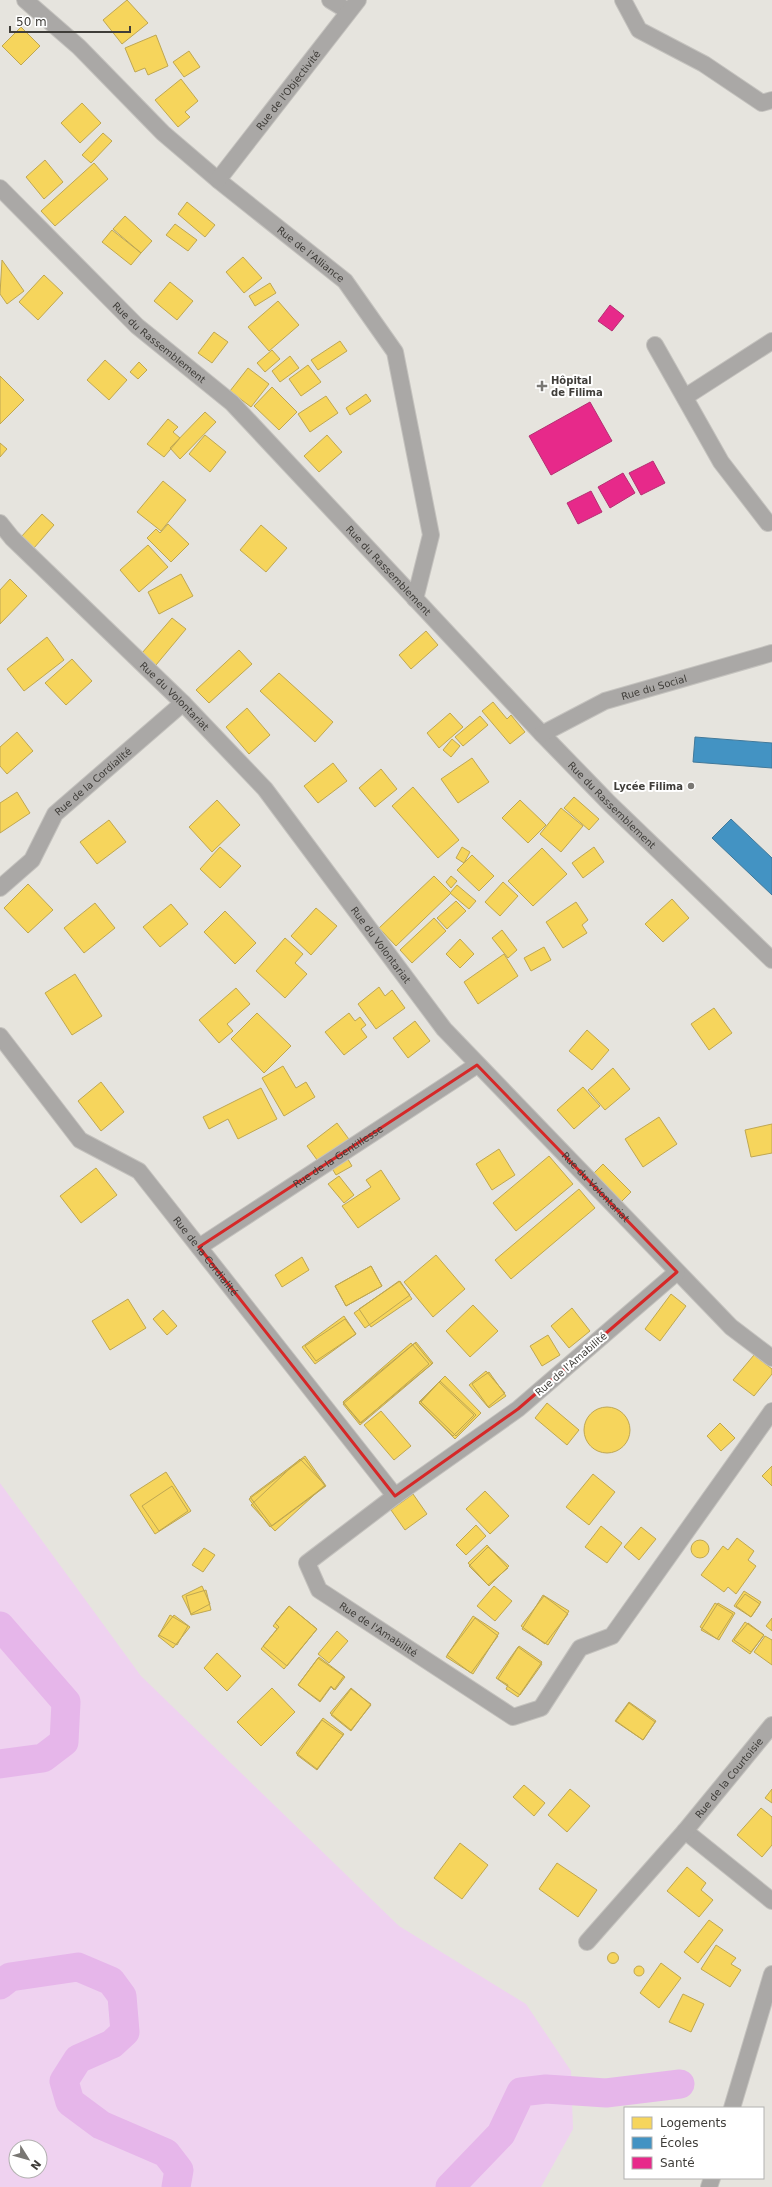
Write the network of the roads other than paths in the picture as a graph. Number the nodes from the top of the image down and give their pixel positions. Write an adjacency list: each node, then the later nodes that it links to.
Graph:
1 (25, 0): 6 (street, Rue de l'Alliance)
2 (330, 0): 4 (street)
3 (623, 0): 5 (street)
4 (353, 6): 6 (street, Rue de l'Objectivité)
5 (772, 100)
6 (218, 180): 13 (street, Rue de l'Alliance)
7 (0, 188): 13 (street, Rue du Rassemblement)
8 (772, 341): 10 (street)
9 (655, 345): 10 (street)
10 (685, 397): 12 (street)
11 (0, 523): 15 (street, Rue du Volontariat)
12 (771, 524)
13 (415, 598): 16 (street, Rue du Rassemblement)
14 (772, 653): 16 (street, Rue du Social)
15 (183, 703): 17 (street, Rue de la Cordialité); 20 (street, Rue du Volontariat)
16 (542, 734): 18 (street, Rue du Rassemblement)
17 (0, 888)
18 (772, 960)
19 (0, 1036): 21 (street, Rue de la Cordialité)
20 (478, 1065): 21 (street, Rue de la Gentillesse); 22 (street, Rue du Volontariat)
21 (199, 1247): 25 (street, Rue de la Cordialité)
22 (677, 1272): 23 (street, Rue du Volontariat); 25 (street, Rue de l'Amabilité)
23 (772, 1358)
24 (772, 1411): 25 (street, Rue de l'Amabilité)
25 (395, 1496)
26 (772, 1725): 27 (street, Rue de la Courtoisie)
27 (685, 1831): 28 (street); 29 (street, Rue de la Courtoisie)
28 (772, 1901)
29 (587, 1942)
30 (772, 1974): 31 (street)
31 (732, 2107)

